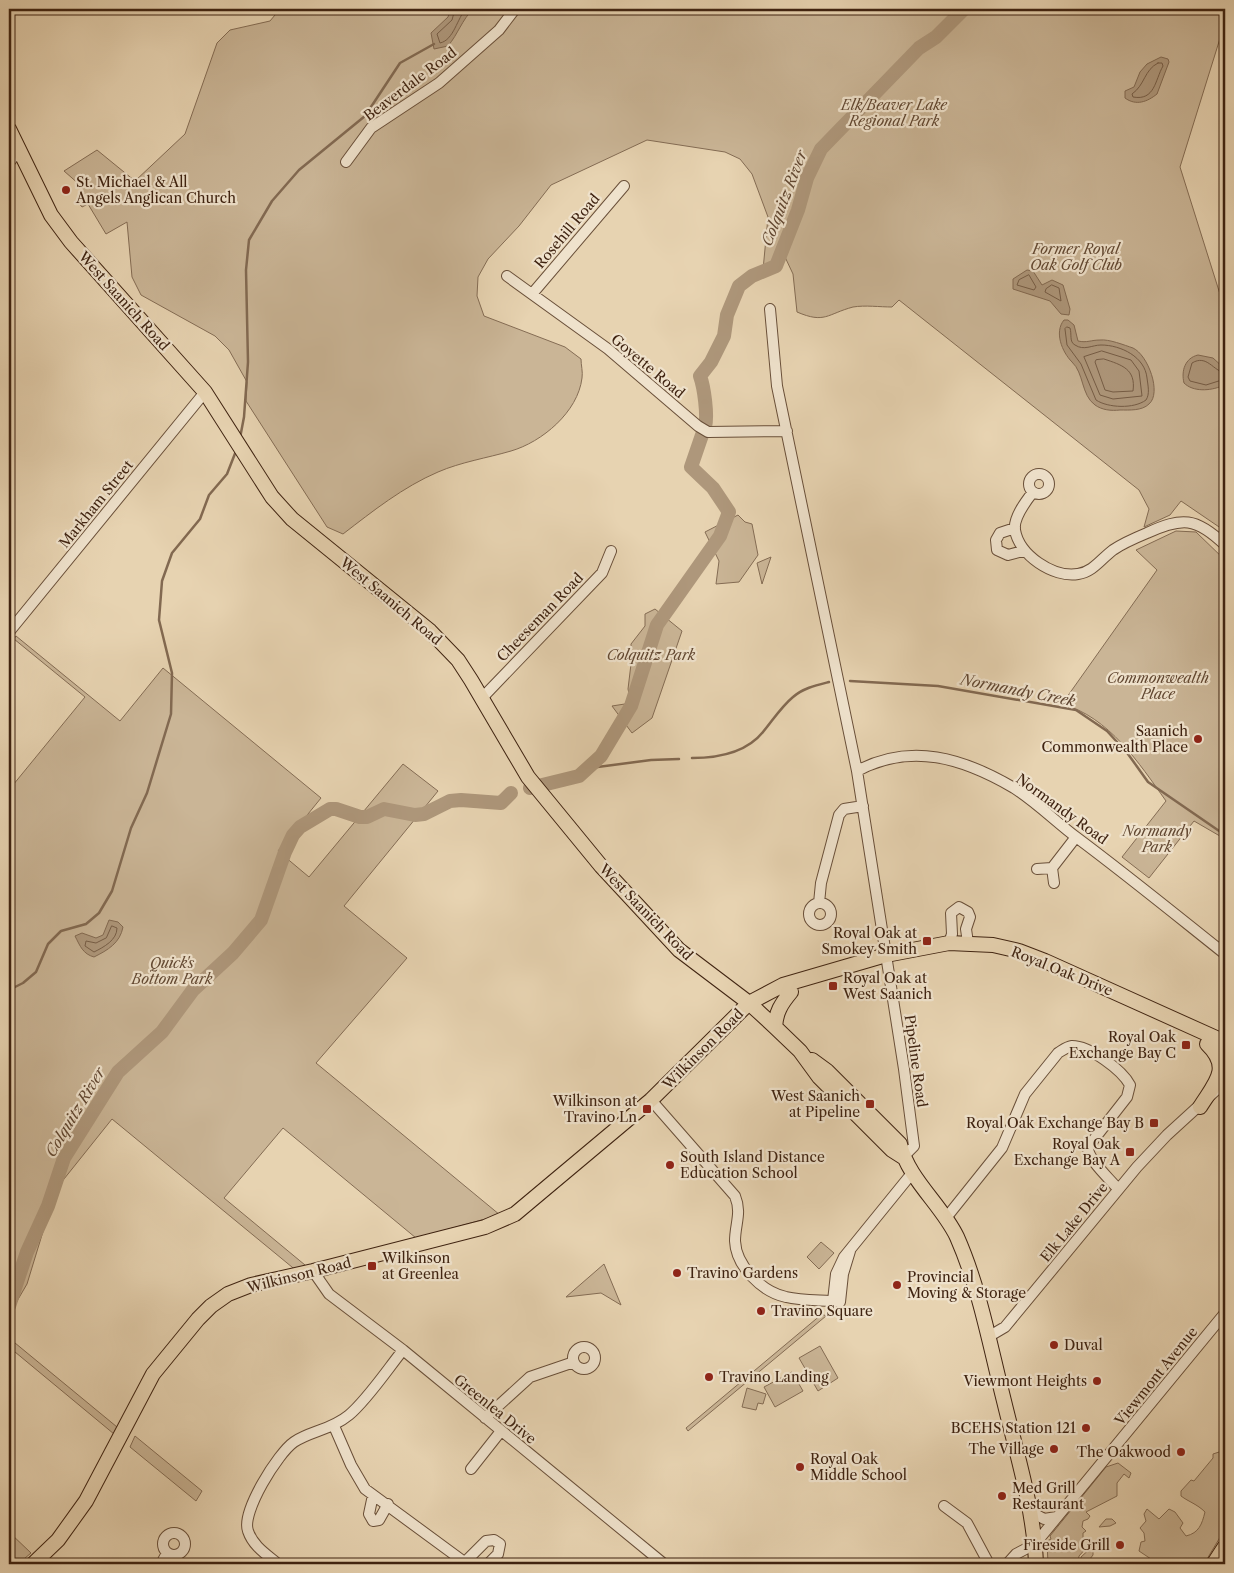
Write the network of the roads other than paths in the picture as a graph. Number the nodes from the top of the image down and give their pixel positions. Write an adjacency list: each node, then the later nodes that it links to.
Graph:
1 (515, 9): 4 (street, Beaverdale Road)
2 (9, 129): 3 (main road, West Saanich Road)
3 (18, 151): 5 (street); 10 (main road, West Saanich Road)
4 (346, 162)
5 (9, 163)
6 (624, 186): 8 (street, Rosehill Road)
7 (506, 276): 8 (street, Goyette Road)
8 (532, 294): 11 (street, Goyette Road)
9 (770, 309): 11 (street)
10 (205, 392): 17 (street, Markham Street); 18 (main road, West Saanich Road)
11 (787, 431): 19 (street)
12 (1033, 492): 13 (street)
13 (1015, 528): 16 (street); 16 (street)
14 (1225, 545): 16 (street)
15 (611, 551): 18 (street, Cheeseman Road)
16 (1023, 551)
17 (9, 632)
18 (482, 697): 31 (main road, West Saanich Road)
19 (857, 770): 20 (street); 21 (street, Normandy Road)
20 (862, 806): 25 (street); 29 (street)
21 (1076, 837): 22 (street); 28 (street, Normandy Road)
22 (1052, 868): 23 (street); 24 (street)
23 (1037, 869)
24 (1054, 883)
25 (819, 903)
26 (949, 942): 27 (main road, Royal Oak Drive); 27 (street); 29 (main road, Royal Oak Drive)
27 (968, 943): 33 (main road, Royal Oak Drive)
28 (1225, 954)
29 (887, 960): 30 (main road, Royal Oak Drive); 31 (main road, Royal Oak Drive); 34 (main road, Royal Oak Drive); 39 (street, Pipeline Road)
30 (791, 992): 31 (main road, Royal Oak Drive); 32 (main road)
31 (752, 1006): 32 (main road, West Saanich Road); 37 (main road, Wilkinson Road)
32 (775, 1028): 39 (main road, West Saanich Road)
33 (1225, 1042)
34 (1207, 1044): 35 (main road, Royal Oak Drive); 38 (main road)
35 (1225, 1053)
36 (1225, 1082): 38 (street, Elk Lake Drive)
37 (652, 1100): 40 (street); 43 (main road, Wilkinson Road)
38 (1200, 1106): 41 (street, Elk Lake Drive)
39 (903, 1156): 40 (main road, West Saanich Road)
40 (913, 1172): 42 (main road, West Saanich Road)
41 (1118, 1189): 42 (street); 45 (street, Elk Lake Drive)
42 (946, 1218): 45 (main road, West Saanich Road)
43 (313, 1271): 46 (street, Greenlea Drive); 60 (main road, Wilkinson Road)
44 (1225, 1313): 56 (street, Viewmont Avenue)
45 (988, 1337): 55 (main road, West Saanich Road)
46 (403, 1350): 48 (street, Greenlea Drive); 49 (street)
47 (574, 1362): 48 (street)
48 (485, 1418): 50 (street, Greenlea Drive)
49 (334, 1426): 52 (street); 62 (street)
50 (501, 1431): 51 (street); 65 (street, Greenlea Drive)
51 (471, 1469)
52 (373, 1495): 53 (street); 53 (street)
53 (388, 1504): 63 (street)
54 (944, 1506): 66 (street)
55 (1030, 1511): 56 (street); 57 (main road, West Saanich Road)
56 (1057, 1517): 57 (street, Viewmont Avenue)
57 (1035, 1544): 67 (street, Viewmont Avenue); 68 (main road, West Saanich Road)
58 (1225, 1546): 69 (highway)
59 (167, 1553): 61 (street)
60 (33, 1564)
61 (161, 1564)
62 (278, 1564)
63 (465, 1564): 64 (street)
64 (488, 1564)
65 (664, 1564)
66 (989, 1564)
67 (1006, 1564)
68 (1036, 1564)
69 (1214, 1564)

